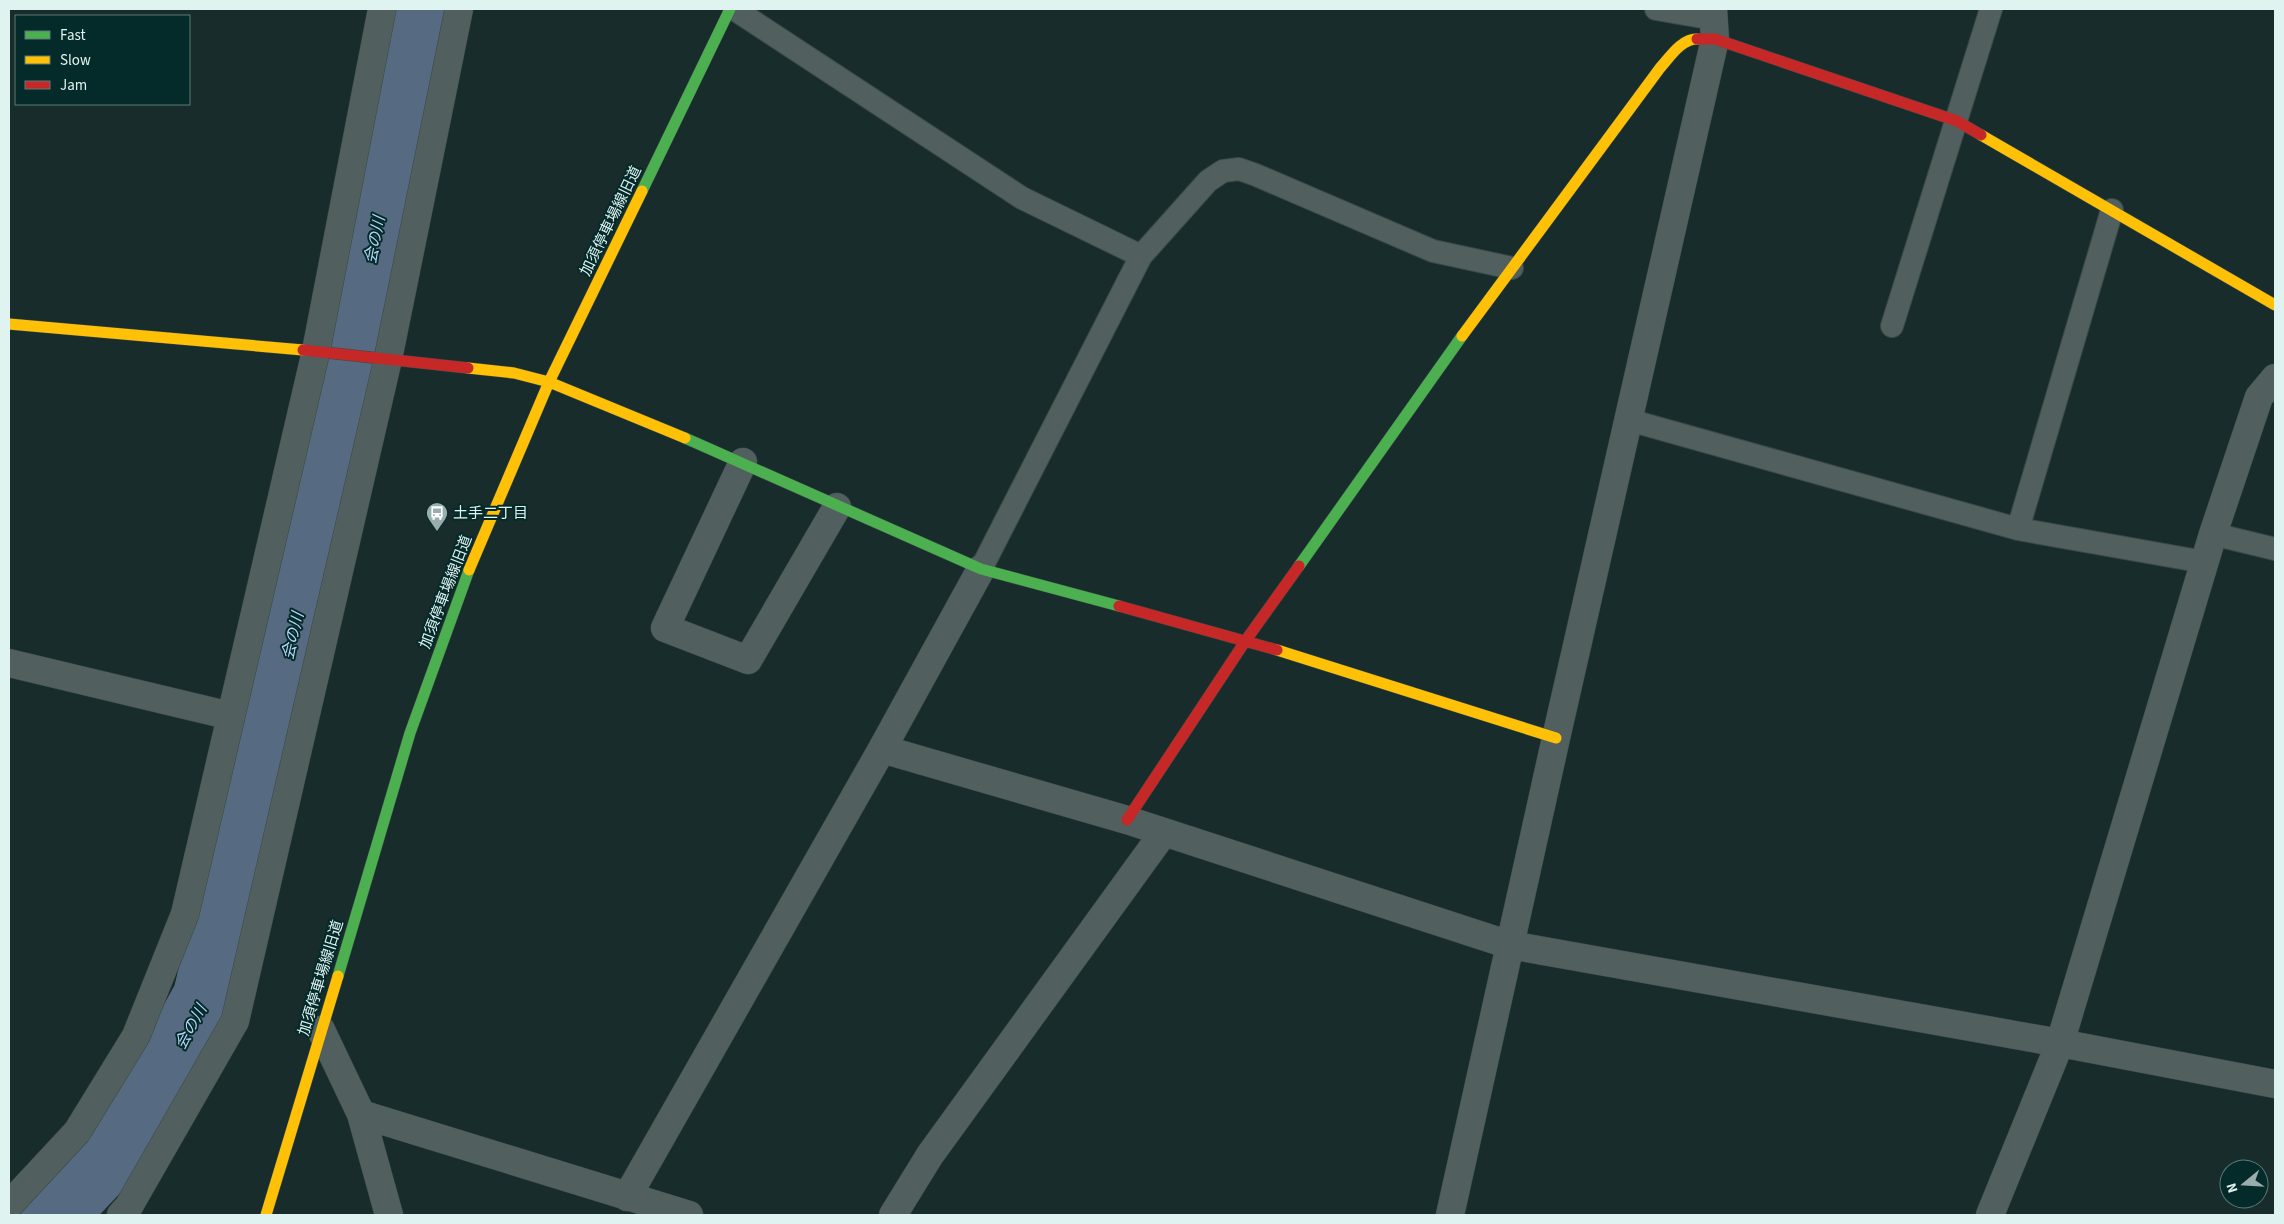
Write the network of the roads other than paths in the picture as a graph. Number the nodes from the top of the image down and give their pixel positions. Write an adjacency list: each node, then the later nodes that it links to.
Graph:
1 (382, 9): 15 (street)
2 (459, 9): 16 (street)
3 (730, 9): 18 (street, 加須停車場線旧道)
4 (734, 9): 10 (lane)
5 (1656, 9): 7 (lane)
6 (1991, 9): 8 (lane)
7 (1714, 22): 8 (street); 11 (street); 19 (street)
8 (1957, 121): 9 (street); 14 (lane)
9 (2112, 210): 12 (street); 22 (lane)
10 (1141, 256): 11 (lane); 26 (lane)
11 (1512, 268): 27 (street)
12 (2275, 305)
13 (9, 324): 15 (street)
14 (1892, 326)
15 (320, 352): 16 (street); 29 (street)
16 (383, 358): 18 (street); 41 (street)
17 (2275, 378): 23 (street)
18 (549, 382): 20 (street); 35 (street, 加須停車場線旧道)
19 (1629, 420): 22 (lane); 30 (street)
20 (743, 462): 21 (street); 21 (street)
21 (837, 506): 26 (street)
22 (2018, 529): 25 (lane)
23 (2213, 534): 24 (lane); 25 (street)
24 (2275, 548)
25 (2204, 562): 36 (street)
26 (981, 569): 27 (street); 31 (street)
27 (1246, 640): 30 (street); 32 (street)
28 (9, 663): 29 (street)
29 (231, 716): 40 (street)
30 (1556, 738): 34 (street)
31 (882, 749): 32 (street); 39 (street)
32 (1127, 820): 33 (street)
33 (1164, 832): 34 (street); 45 (street)
34 (1510, 945): 36 (street); 46 (street)
35 (321, 1030): 38 (street); 42 (street, 加須停車場線旧道)
36 (2060, 1043): 37 (street); 47 (street)
37 (2275, 1084)
38 (360, 1114): 39 (street); 43 (street)
39 (627, 1196): 44 (street)
40 (9, 1205)
41 (121, 1215)
42 (266, 1215)
43 (389, 1215)
44 (689, 1215)
45 (893, 1215)
46 (1450, 1215)
47 (1990, 1215)

